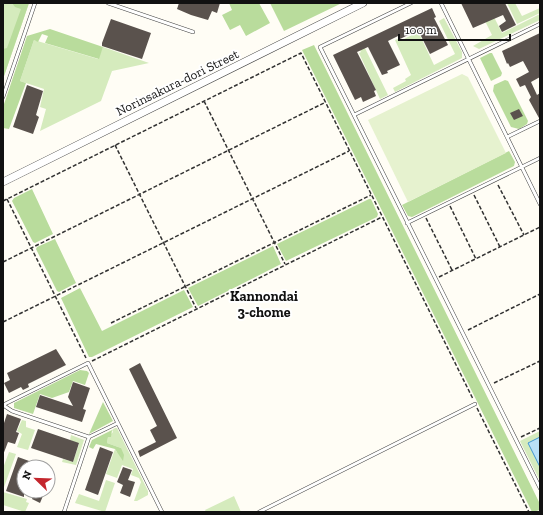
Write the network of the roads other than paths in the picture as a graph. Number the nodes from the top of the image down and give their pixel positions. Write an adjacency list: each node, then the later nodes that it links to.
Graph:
1 (35, 3): 9 (lane)
2 (108, 3): 7 (lane)
3 (362, 3): 15 (street, Norinsakura-dori Street)
4 (411, 3): 10 (lane)
5 (441, 3): 8 (lane)
6 (540, 24): 8 (lane)
7 (193, 32)
8 (469, 60): 10 (lane); 12 (lane)
9 (3, 97)
10 (354, 115): 17 (lane)
11 (540, 121): 12 (lane)
12 (507, 137): 14 (lane)
13 (540, 158): 14 (lane)
14 (522, 166): 16 (lane); 17 (lane)
15 (3, 182)
16 (540, 204)
17 (407, 223): 22 (lane)
18 (475, 404): 25 (lane)
19 (3, 405): 20 (lane); 21 (lane)
20 (118, 423): 21 (lane); 24 (lane)
21 (89, 438): 23 (lane)
22 (540, 488)
23 (64, 512)
24 (162, 512)
25 (259, 512)

